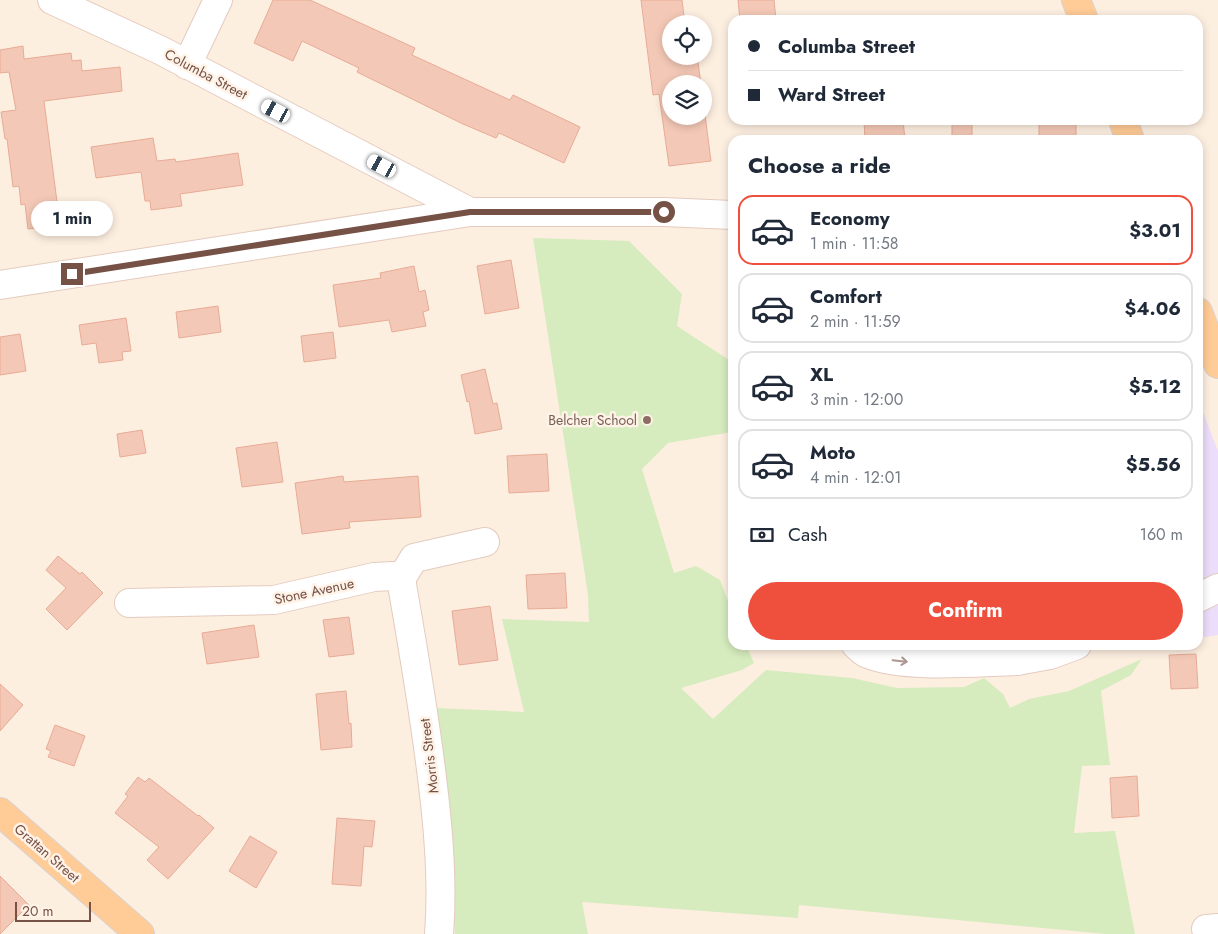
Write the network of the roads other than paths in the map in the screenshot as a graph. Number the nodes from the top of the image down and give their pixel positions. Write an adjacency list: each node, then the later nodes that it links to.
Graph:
1 (52, 0): 5 (street, Columba Street)
2 (218, 0): 5 (street)
3 (1076, 0): 4 (main road)
4 (1082, 15)
5 (187, 65): 6 (street, Columba Street)
6 (470, 212): 7 (street, Columba Street); 8 (street)
7 (728, 215)
8 (0, 285)
9 (1203, 325): 10 (main road)
10 (1218, 364)
11 (485, 542): 12 (street)
12 (401, 579): 13 (street, Stone Avenue); 19 (street, Morris Street)
13 (129, 602)
14 (862, 650): 16 (street, one-way to 16)
15 (1064, 650): 16 (street)
16 (1014, 653)
17 (0, 812): 18 (main road, Grattan Street)
18 (140, 934)
19 (439, 934)

